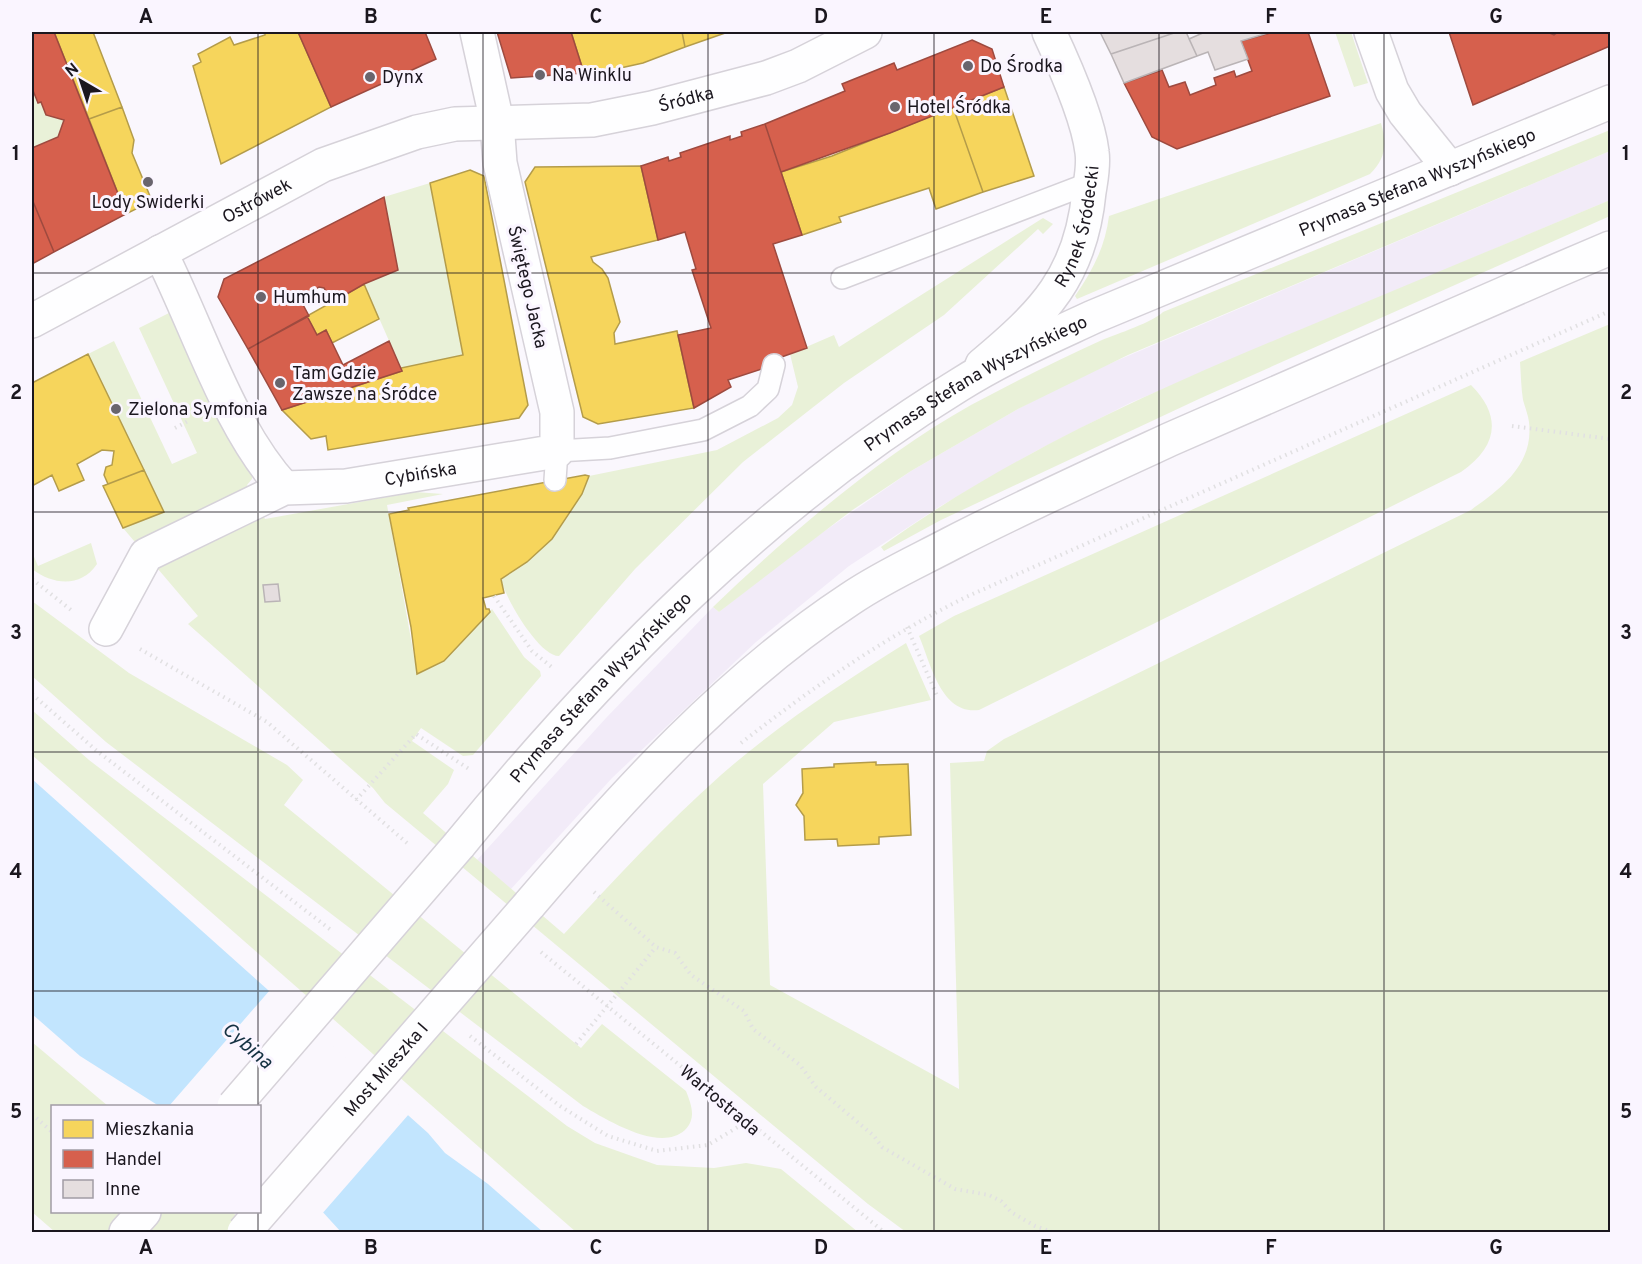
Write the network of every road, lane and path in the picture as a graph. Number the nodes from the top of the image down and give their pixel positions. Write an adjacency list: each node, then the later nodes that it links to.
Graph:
1 (477, 32): 6 (street, Świętego Jacka)
2 (865, 32): 6 (street, Śródka)
3 (1049, 32): 8 (street, Rynek Śródecki)
4 (1371, 32): 7 (street)
5 (1611, 102): 7 (street, Prymasa Stefana Wyszyńskiego)
6 (496, 122): 10 (street, Ostrówek); 18 (street, Świętego Jacka)
7 (1450, 169): 15 (street, Prymasa Stefana Wyszyńskiego)
8 (1089, 194): 11 (lane); 15 (street, Rynek Śródecki)
9 (1611, 248): 42 (street, Most Mieszka I, bridge)
10 (160, 252): 13 (street, Ostrówek); 19 (street)
11 (842, 278)
12 (1611, 311): 22 (path)
13 (32, 321)
14 (774, 365): 18 (lane)
15 (959, 385): 37 (street, Prymasa Stefana Wyszyńskiego, bridge)
16 (1512, 426): 17 (path)
17 (1611, 439)
18 (556, 466): 19 (street, Cybińska)
19 (284, 488): 23 (street, Cybińska)
20 (32, 579): 23 (path)
21 (494, 596): 24 (path)
22 (907, 627): 25 (path); 26 (path)
23 (106, 630): 28 (path)
24 (554, 669)
25 (938, 698)
26 (732, 750)
27 (469, 769): 28 (path)
28 (356, 800): 29 (path)
29 (413, 847)
30 (599, 882): 31 (path)
31 (592, 890): 32 (path); 33 (path)
32 (585, 898)
33 (656, 947): 35 (path); 44 (path)
34 (539, 951): 35 (path, Wartostrada)
35 (607, 1006): 36 (path); 43 (path, Wartostrada)
36 (576, 1044)
37 (236, 1105)
38 (32, 1114): 39 (path)
39 (51, 1131)
40 (143, 1213): 41 (street)
41 (126, 1233)
42 (244, 1233)
43 (884, 1233)
44 (1052, 1233)

